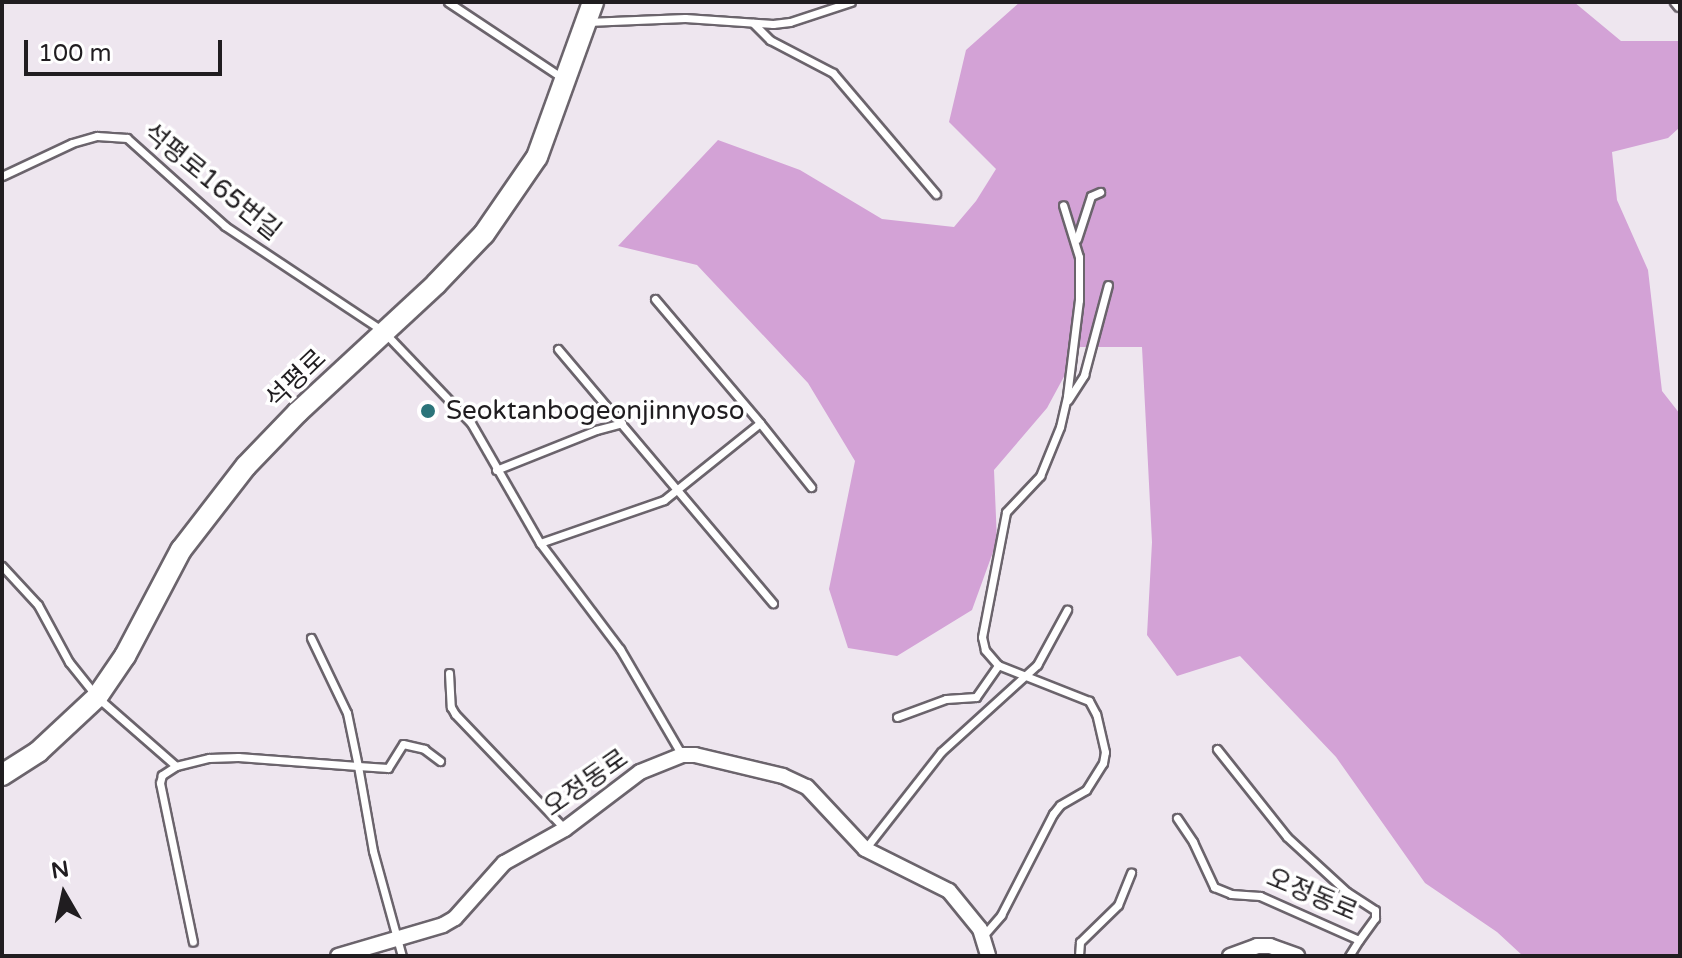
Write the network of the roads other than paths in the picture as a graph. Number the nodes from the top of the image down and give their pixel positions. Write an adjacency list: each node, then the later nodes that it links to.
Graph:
1 (448, 2): 6 (lane)
2 (593, 2): 4 (street, 석평로)
3 (851, 2): 5 (lane)
4 (585, 22): 5 (lane); 6 (street, 석평로)
5 (753, 23): 9 (lane)
6 (566, 80): 14 (street, 석평로)
7 (2, 176): 14 (lane, 석평로165번길)
8 (1100, 192): 11 (lane)
9 (936, 194)
10 (1063, 205): 11 (lane)
11 (1076, 241): 16 (lane)
12 (1108, 285): 16 (lane)
13 (655, 299): 18 (lane)
14 (383, 331): 19 (lane, 석평로165번길); 30 (street, 석평로)
15 (558, 349): 17 (lane)
16 (1065, 405): 27 (lane)
17 (622, 423): 19 (lane); 21 (lane)
18 (760, 423): 20 (lane); 21 (lane)
19 (496, 470): 22 (lane, 석평로165번길)
20 (811, 487)
21 (677, 490): 22 (lane); 24 (lane)
22 (540, 543): 33 (lane, 석평로165번길)
23 (2, 566): 30 (lane)
24 (773, 603)
25 (1067, 610): 29 (lane)
26 (311, 638): 36 (lane)
27 (998, 665): 29 (lane); 31 (lane)
28 (449, 673): 39 (lane)
29 (1026, 677): 40 (lane); 42 (lane)
30 (97, 697): 35 (lane); 37 (street, 석평로)
31 (897, 717)
32 (1217, 749): 44 (lane)
33 (682, 755): 39 (street, 오정동로); 40 (street)
34 (440, 761): 36 (lane)
35 (176, 766): 36 (lane); 45 (lane)
36 (358, 766): 43 (lane)
37 (2, 775)
38 (1177, 818): 44 (lane, 오정동로)
39 (565, 829): 43 (street, 오정동로)
40 (865, 849): 42 (street)
41 (1131, 872): 49 (lane)
42 (983, 936): 48 (street)
43 (397, 940): 46 (street, 오정동로); 47 (lane)
44 (1359, 940): 52 (lane, 오정동로)
45 (193, 942)
46 (338, 956)
47 (402, 956)
48 (988, 956)
49 (1079, 956)
50 (1230, 956): 51 (street)
51 (1297, 956)
52 (1349, 956)

